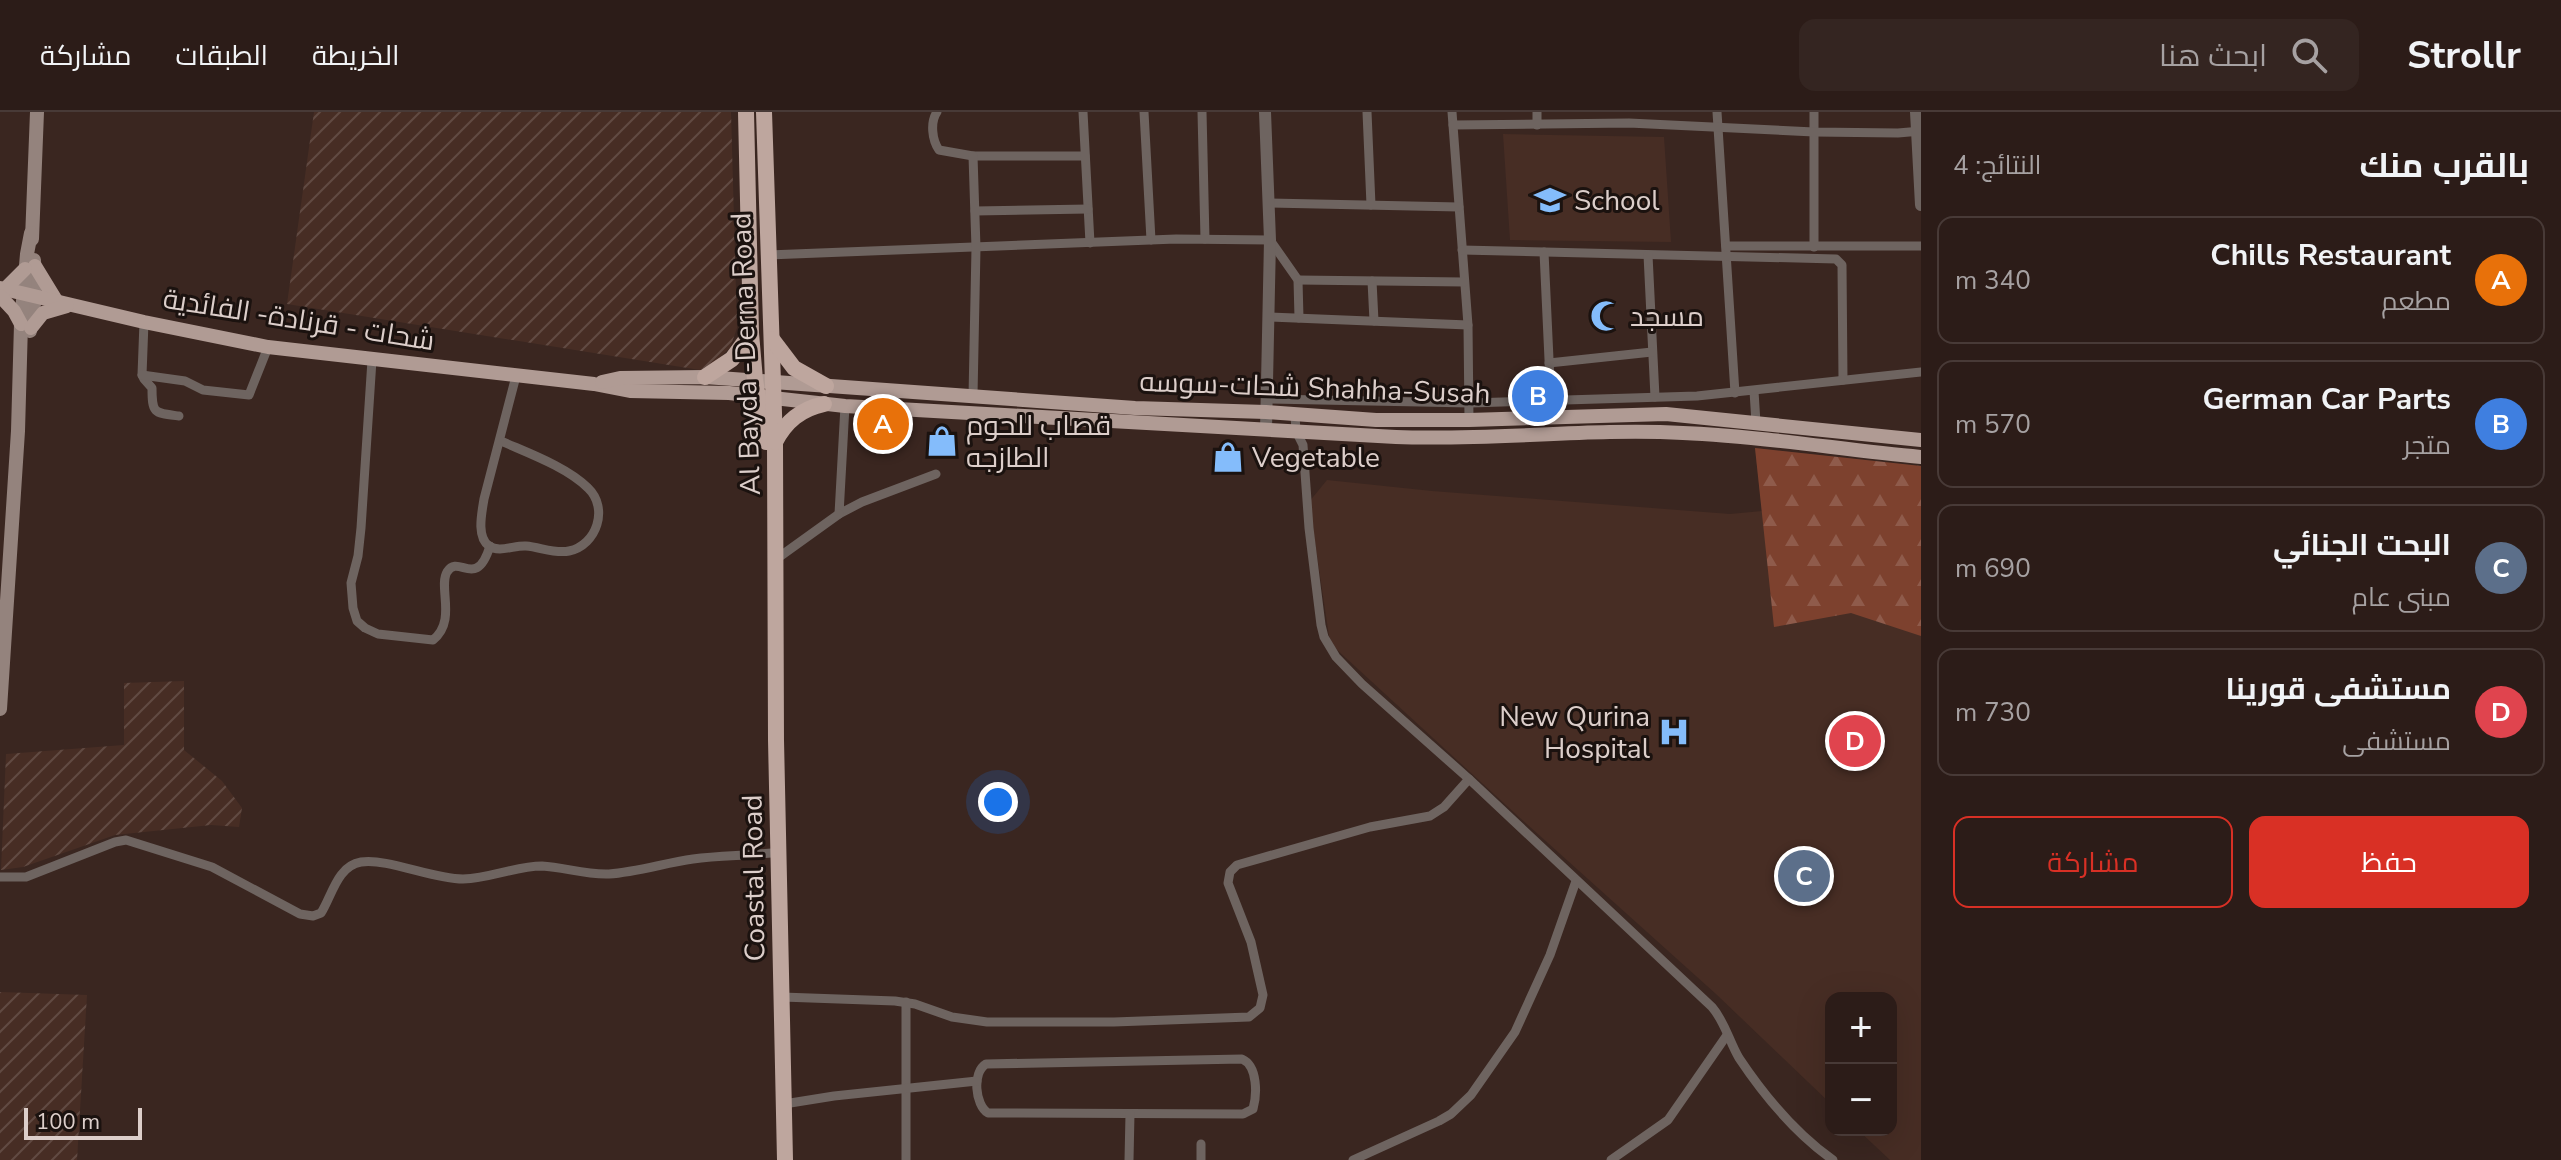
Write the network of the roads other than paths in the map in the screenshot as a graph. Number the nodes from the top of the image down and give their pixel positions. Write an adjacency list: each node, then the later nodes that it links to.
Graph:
1 (37, 112): 41 (main road)
2 (746, 112): 54 (highway, Al Bayda -Derna Road)
3 (764, 112): 39 (highway, Al Bayda -Derna Road)
4 (937, 112): 21 (street)
5 (1083, 112): 22 (street)
6 (1144, 112): 30 (street)
7 (1202, 112): 29 (street)
8 (1265, 112): 23 (street)
9 (1367, 112): 24 (street)
10 (1452, 112): 16 (street)
11 (1537, 112): 17 (street)
12 (1717, 112): 18 (street)
13 (1814, 112): 20 (street)
14 (1916, 112): 19 (street)
15 (1629, 117): 17 (street); 18 (street)
16 (1453, 125): 17 (street); 26 (street)
17 (1537, 125)
18 (1718, 128): 20 (street); 37 (street)
19 (1919, 131): 20 (street); 25 (street)
20 (1814, 132): 34 (street)
21 (973, 156): 22 (street); 28 (street)
22 (1085, 156): 27 (street)
23 (1269, 203): 24 (street); 31 (street)
24 (1371, 205): 26 (street)
25 (1921, 205)
26 (1459, 207): 36 (street)
27 (1088, 209): 28 (street); 32 (street)
28 (975, 211): 35 (street)
29 (1205, 239): 30 (street); 31 (street)
30 (1151, 240): 32 (street)
31 (1270, 240): 42 (street); 48 (street)
32 (1090, 243): 35 (street)
33 (1921, 246): 34 (street)
34 (1814, 247): 37 (street)
35 (976, 248): 39 (street); 70 (street)
36 (1462, 250): 38 (street); 44 (street)
37 (1726, 251): 40 (street); 64 (street); 69 (street)
38 (1544, 252): 40 (street); 59 (street)
39 (768, 255): 55 (highway, Al Bayda -Derna Road)
40 (1648, 255): 57 (street)
41 (30, 268): 45 (main road); 46 (main road); 47 (main road)
42 (1298, 280): 43 (street); 49 (street)
43 (1372, 281): 44 (street); 50 (street)
44 (1464, 282): 52 (street)
45 (2, 291): 46 (main road, شحات - قرنادة- الفائدية); 53 (main road)
46 (30, 295): 47 (main road, شحات - قرنادة- الفائدية); 53 (main road)
47 (63, 304): 51 (main road, شحات - قرنادة- الفائدية); 53 (main road)
48 (1269, 317): 49 (street); 76 (street)
49 (1299, 318): 50 (street)
50 (1374, 321): 52 (street)
51 (144, 322): 56 (main road, شحات - قرنادة- الفائدية); 61 (street)
52 (1468, 325): 73 (street)
53 (26, 326): 91 (main road)
54 (751, 333): 63 (highway); 67 (highway, Al Bayda -Derna Road)
55 (772, 339): 66 (highway); 67 (highway, Al Bayda -Derna Road)
56 (268, 347): 58 (main road, شحات - قرنادة- الفائدية); 61 (street)
57 (1652, 352): 59 (street); 71 (street)
58 (372, 360): 62 (main road, شحات - قرنادة- الفائدية); 88 (street)
59 (1549, 363): 72 (street)
60 (1921, 372): 64 (street)
61 (142, 375): 77 (street)
62 (516, 376): 65 (main road, شحات - قرنادة- الفائدية); 83 (street)
63 (705, 377): 65 (main road); 67 (main road)
64 (1843, 380): 68 (street)
65 (594, 384): 67 (main road)
66 (826, 386): 67 (main road, شحات-سوسه Shahha-Susah); 70 (main road, شحات-سوسه Shahha-Susah)
67 (765, 389): 74 (main road, شحات-سوسه Shahha-Susah); 84 (highway, Al Bayda -Derna Road); 90 (highway)
68 (1754, 391): 69 (street); 80 (street)
69 (1735, 393): 71 (street)
70 (973, 396): 76 (main road, شحات-سوسه Shahha-Susah)
71 (1655, 397): 72 (street)
72 (1551, 402): 73 (street)
73 (1470, 403): 76 (street); 78 (street)
74 (824, 404): 75 (main road, شحات-سوسه Shahha-Susah); 84 (highway)
75 (845, 406): 81 (main road, شحات-سوسه Shahha-Susah); 87 (street)
76 (1266, 406): 79 (main road, شحات-سوسه Shahha-Susah); 81 (street)
77 (179, 416)
78 (1469, 420): 79 (main road, شحات-سوسه Shahha-Susah); 80 (main road, شحات-سوسه Shahha-Susah)
79 (1295, 423): 81 (main road, شحات-سوسه Shahha-Susah); 85 (main road, شحات-سوسه Shahha-Susah); 92 (street)
80 (1756, 423): 82 (main road, شحات-سوسه Shahha-Susah)
81 (1266, 430)
82 (1921, 440)
83 (501, 441): 88 (street); 88 (street)
84 (775, 443): 89 (highway, Al Bayda -Derna Road)
85 (1921, 457)
86 (936, 474): 87 (street)
87 (839, 514): 89 (street)
88 (490, 546)
89 (775, 560): 90 (highway, Al Bayda -Derna Road)
90 (774, 595): 93 (highway, Coastal Road)
91 (0, 709)
92 (1469, 779): 95 (street); 97 (street)
93 (779, 852): 94 (street); 96 (highway, Coastal Road)
94 (0, 877)
95 (1576, 881): 98 (street); 108 (street)
96 (782, 997): 97 (street); 101 (highway, Coastal Road)
97 (906, 1002): 100 (street)
98 (1727, 1035): 109 (street); 110 (street)
99 (977, 1081): 100 (street); 102 (street); 102 (street)
100 (906, 1088): 101 (street); 105 (street)
101 (784, 1104): 104 (highway, Coastal Road)
102 (1130, 1114): 106 (street)
103 (1201, 1144): 107 (street)
104 (785, 1160)
105 (906, 1160)
106 (1129, 1160)
107 (1201, 1160)
108 (1353, 1160)
109 (1611, 1160)
110 (1833, 1160)

